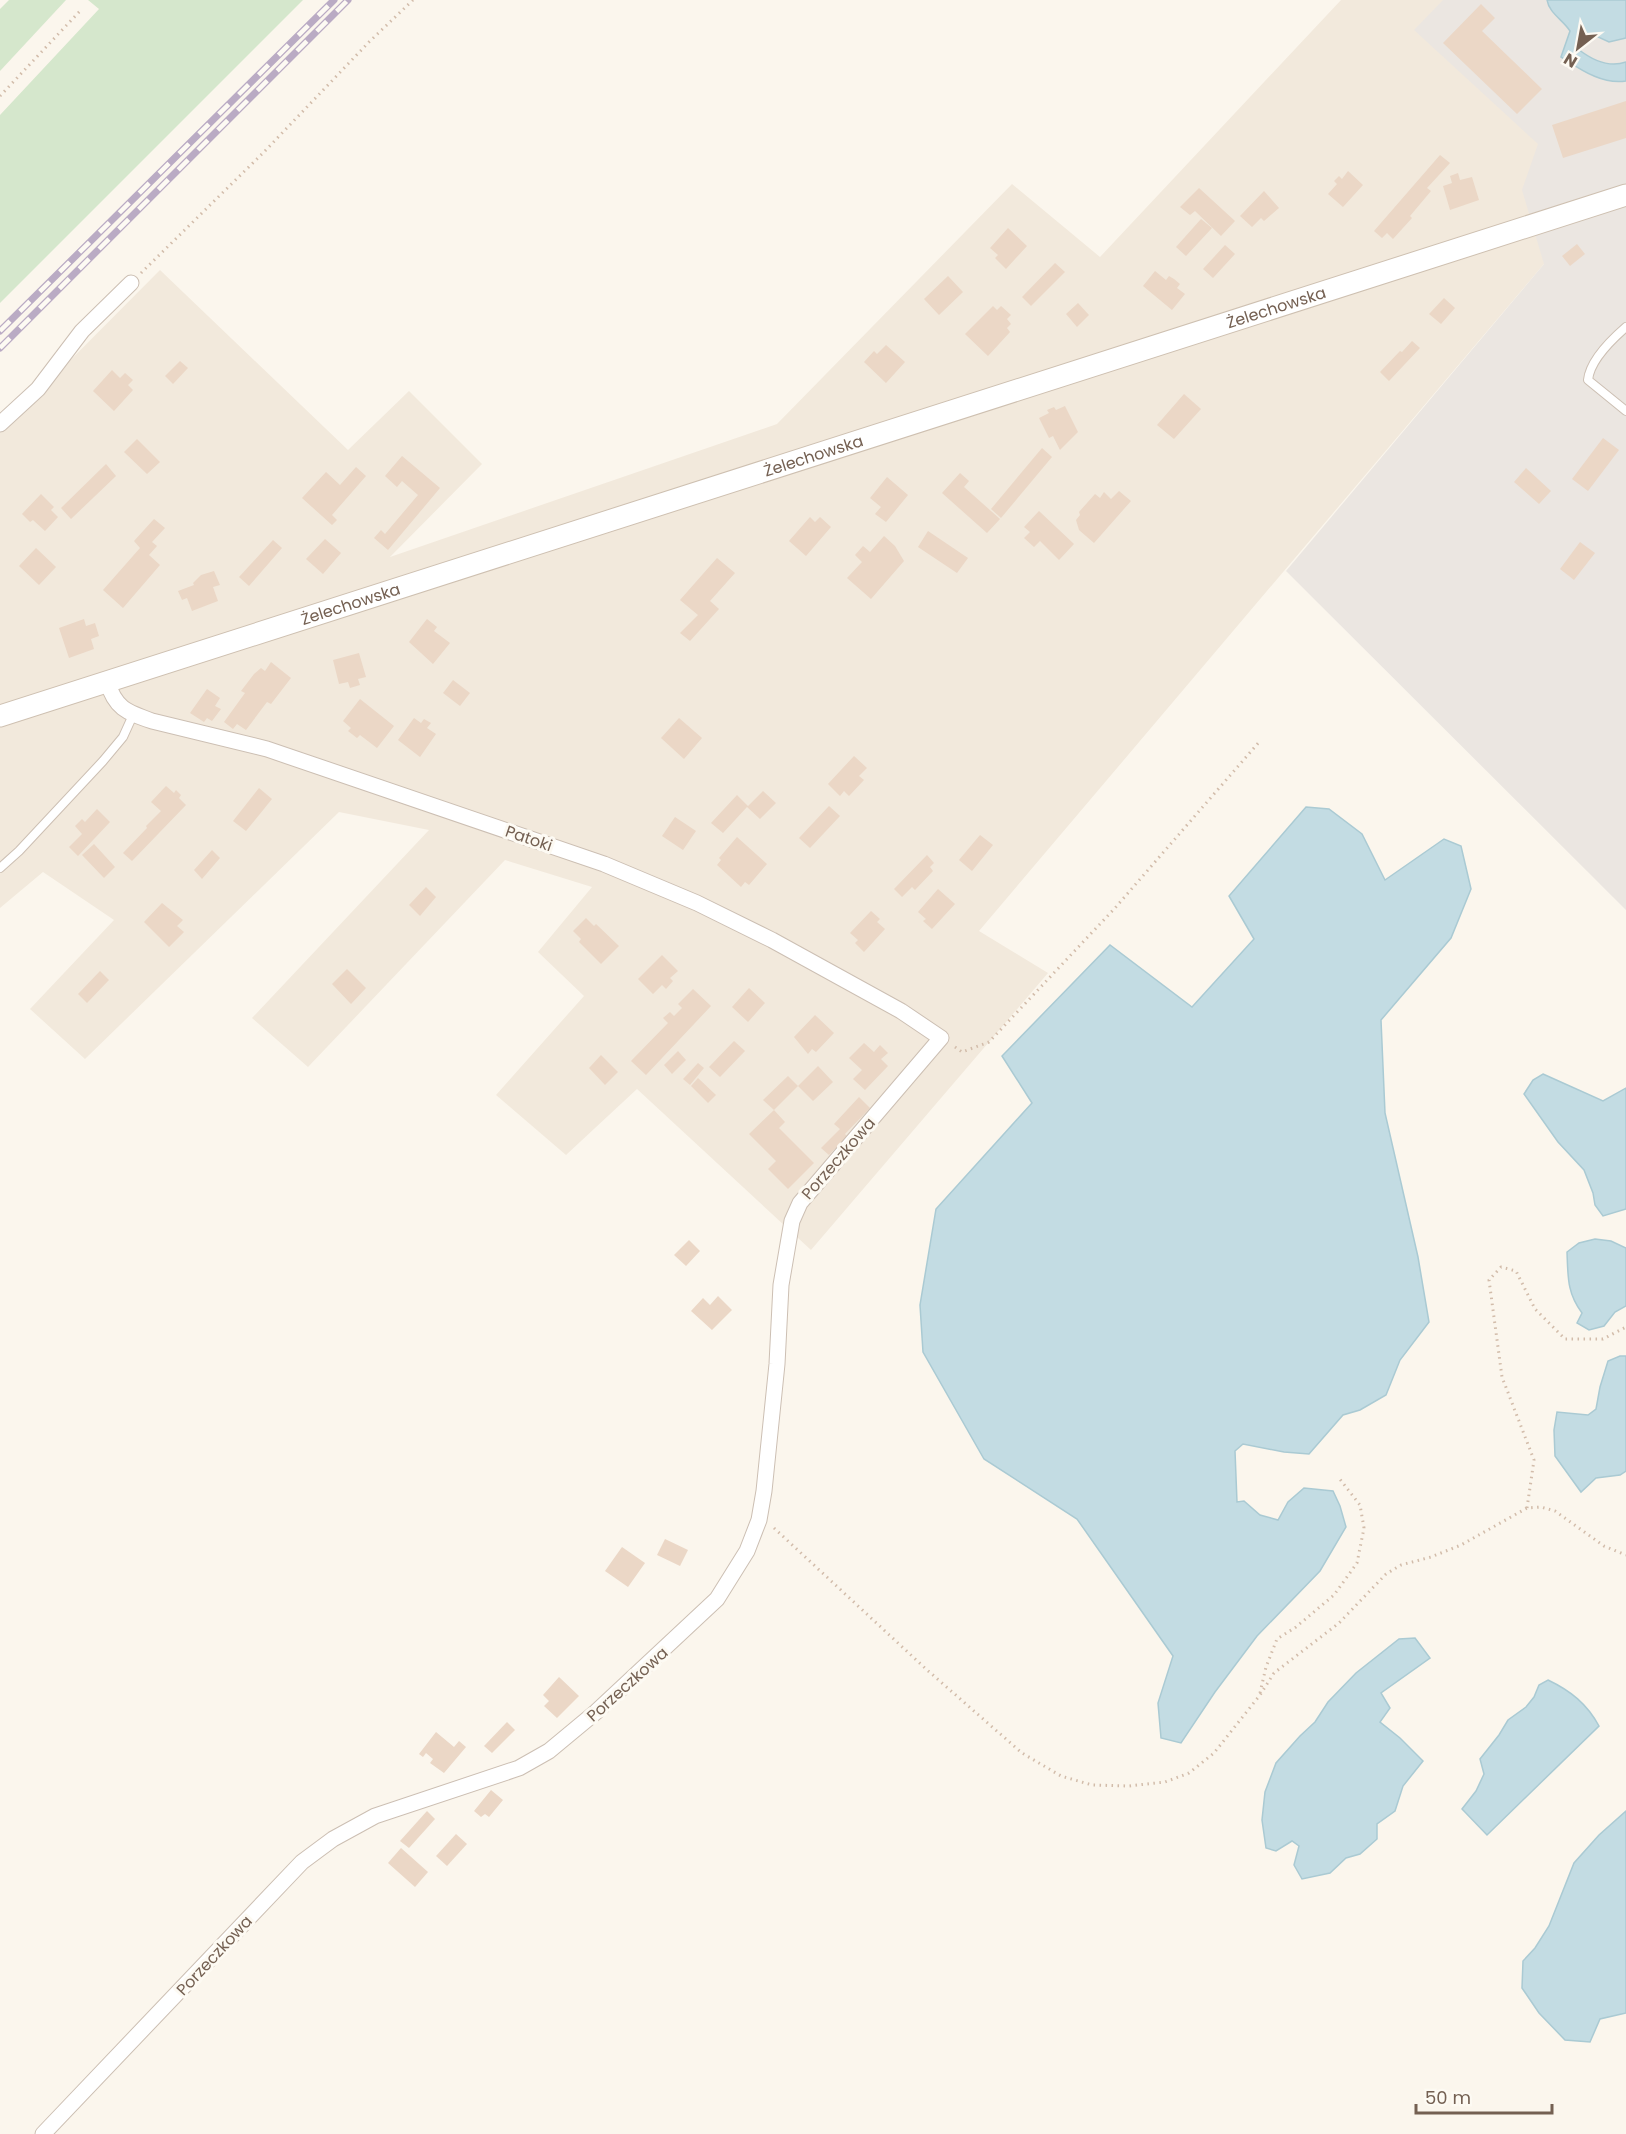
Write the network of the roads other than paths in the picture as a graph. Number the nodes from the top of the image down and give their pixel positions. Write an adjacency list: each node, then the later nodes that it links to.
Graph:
1 (1626, 195): 6 (main road, Żelechowska)
2 (131, 283): 5 (street)
3 (1626, 327): 4 (lane)
4 (1626, 411)
5 (0, 424)
6 (107, 681): 7 (street, Patoki); 8 (main road, Żelechowska)
7 (133, 715): 9 (lane); 10 (street, Patoki)
8 (0, 716)
9 (0, 868)
10 (941, 1038): 11 (street, Porzeczkowa)
11 (43, 2134)

